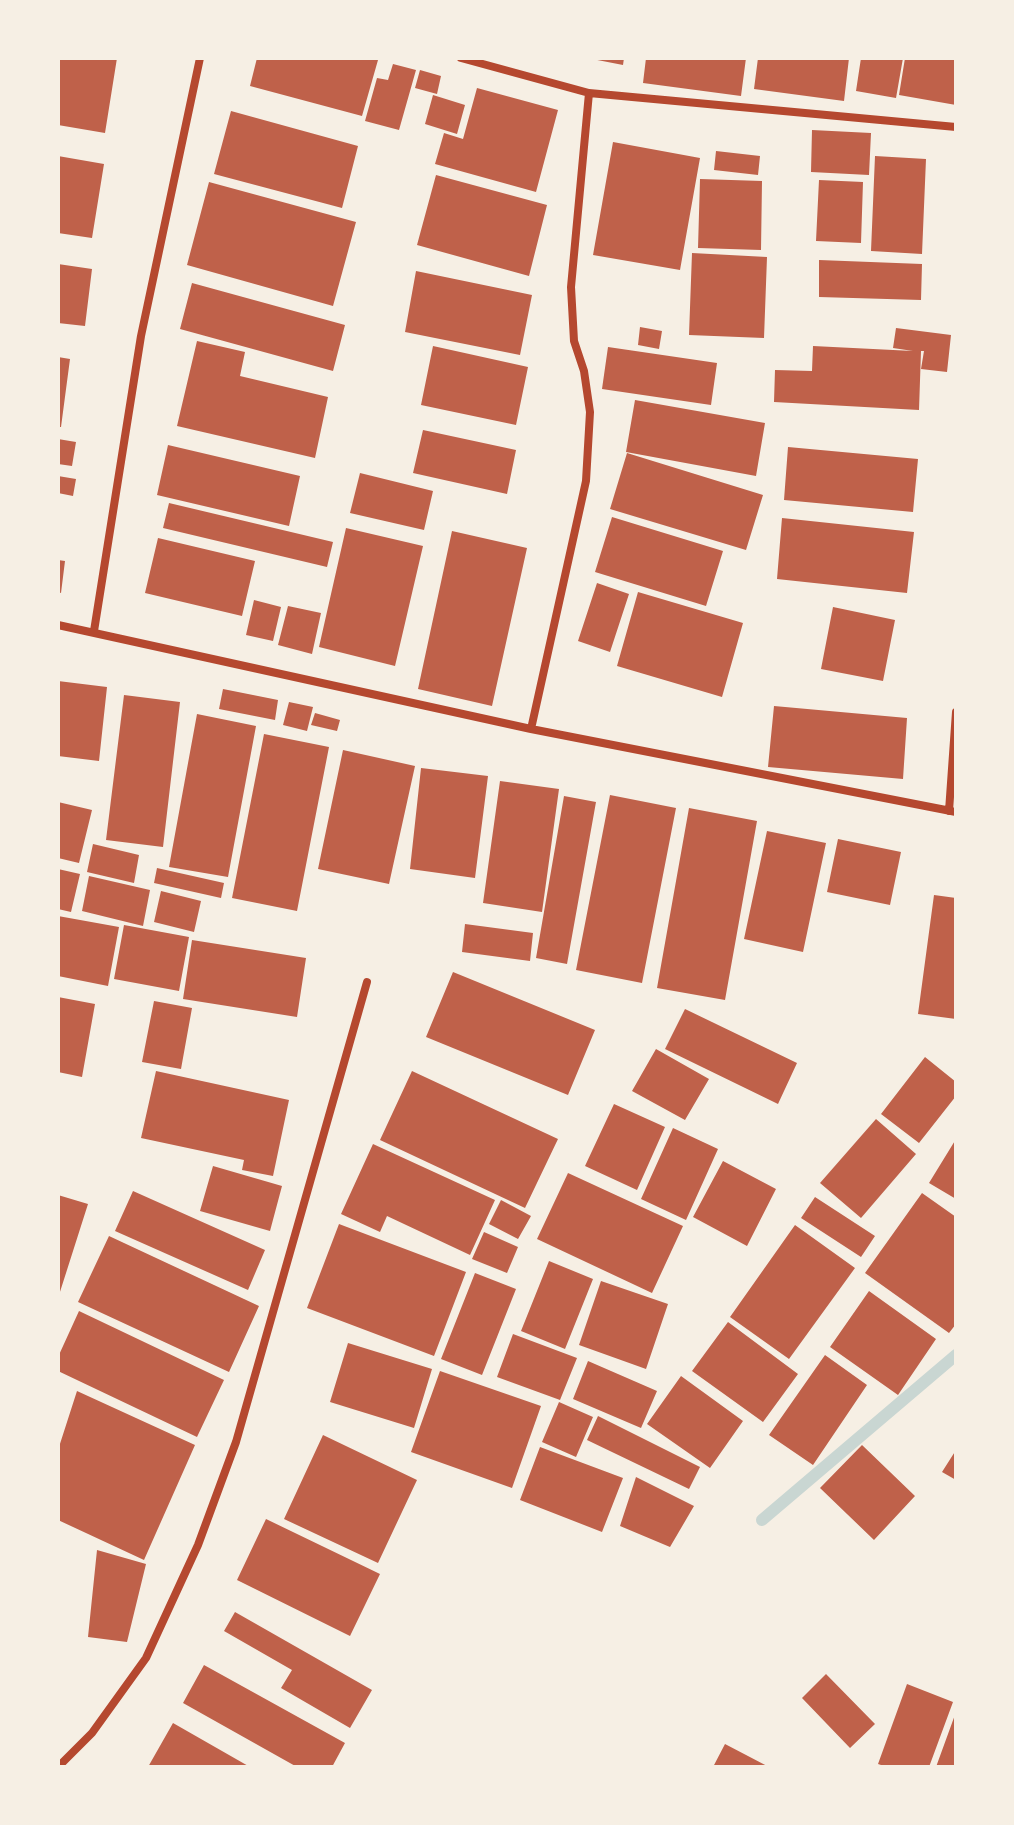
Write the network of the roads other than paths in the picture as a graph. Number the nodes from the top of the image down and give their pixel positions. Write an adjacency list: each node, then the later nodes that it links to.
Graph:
1 (200, 58): 6 (street)
2 (461, 58): 3 (street)
3 (589, 93): 4 (street); 8 (street)
4 (956, 127)
5 (58, 625): 6 (street)
6 (94, 631): 8 (street)
7 (956, 712): 9 (street)
8 (531, 729): 9 (street)
9 (952, 811)
10 (367, 982): 11 (street)
11 (58, 1767)

